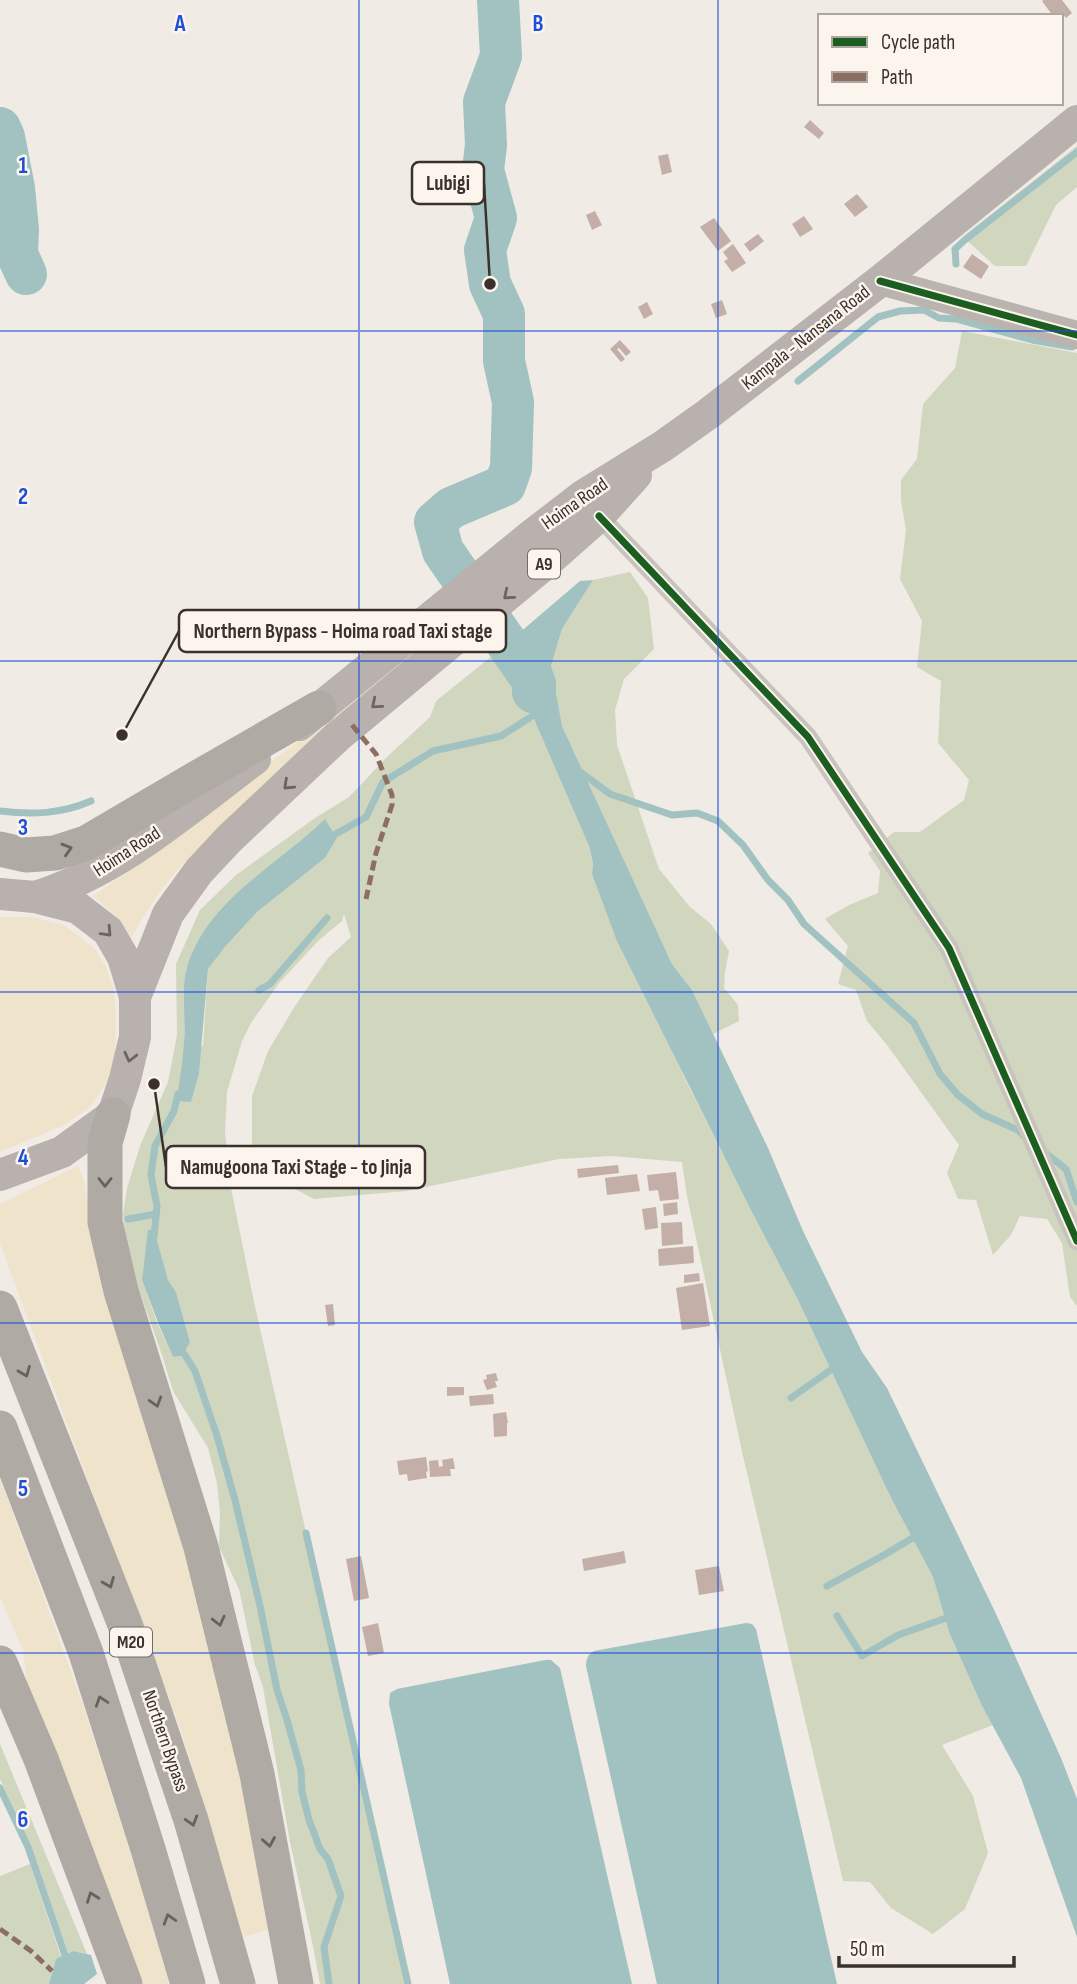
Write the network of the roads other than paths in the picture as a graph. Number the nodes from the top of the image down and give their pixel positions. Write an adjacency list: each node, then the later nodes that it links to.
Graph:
1 (1077, 121): 2 (main road, Kampala - Nansana Road / A9)
2 (880, 281): 3 (street); 4 (main road, Kampala - Nansana Road / A9)
3 (1077, 335)
4 (663, 446): 5 (main road, Hoima Road / A9); 6 (main road, Hoima Road / A9)
5 (599, 516): 6 (main road, Hoima Road / A9, one-way to 6); 13 (street)
6 (328, 723): 7 (highway, one-way to 6); 9 (main road, Hoima Road); 10 (main road, A9, one-way to 10)
7 (0, 849)
8 (0, 894): 9 (main road)
9 (35, 897): 10 (main road, one-way to 10)
10 (135, 997): 11 (main road, one-way to 11)
11 (113, 1115): 12 (main road); 20 (highway, one-way to 20)
12 (0, 1175)
13 (1077, 1241)
14 (0, 1308): 19 (highway, Northern Bypass / M20, one-way to 19)
15 (0, 1428): 18 (highway, M20, one-way to 15)
16 (0, 1663): 17 (highway, one-way to 16)
17 (125, 1984)
18 (188, 1984)
19 (238, 1984)
20 (296, 1984)

